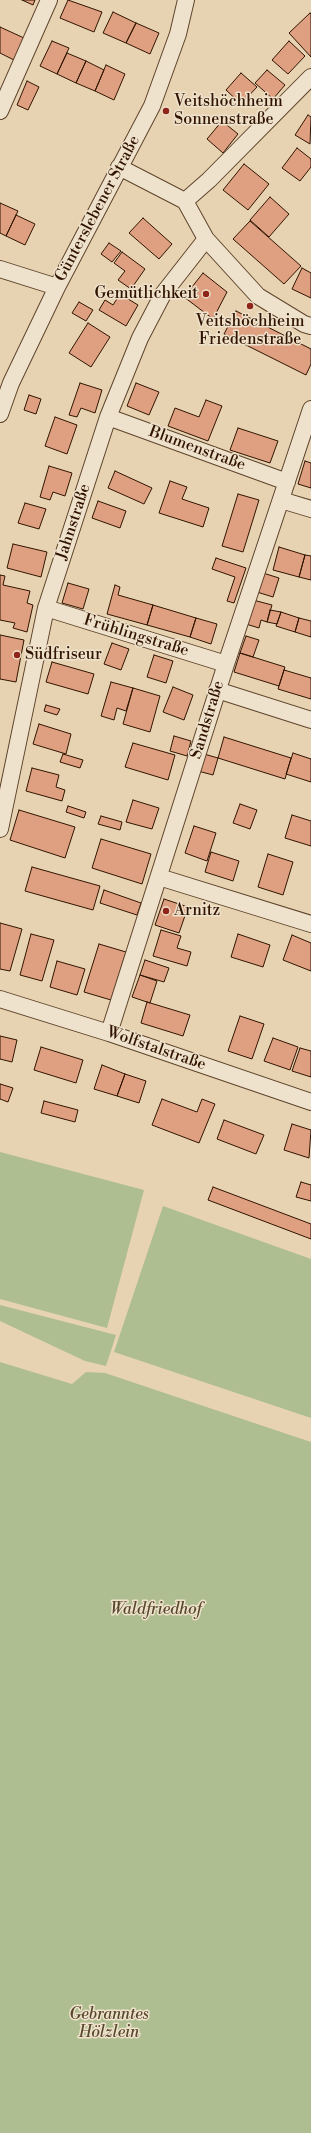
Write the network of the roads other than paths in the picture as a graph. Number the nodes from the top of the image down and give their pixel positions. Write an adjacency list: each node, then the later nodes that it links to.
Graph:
1 (49, 0): 4 (street)
2 (186, 0): 5 (street, Günterslebener Straße)
3 (311, 77): 6 (street)
4 (0, 111)
5 (119, 166): 6 (street); 9 (street, Günterslebener Straße)
6 (185, 201): 7 (street)
7 (206, 239): 10 (street); 13 (street, Jahnstraße)
8 (0, 269): 9 (street)
9 (56, 287): 12 (street, Günterslebener Straße)
10 (311, 326)
11 (311, 409): 14 (street, Sandstraße)
12 (0, 414)
13 (108, 417): 14 (street, Blumenstraße); 17 (street, Jahnstraße)
14 (287, 482): 15 (street, Sandstraße)
15 (281, 500): 16 (street); 18 (street, Sandstraße)
16 (311, 509)
17 (46, 608): 18 (street, Frühlingstraße); 21 (street, Jahnstraße)
18 (226, 664): 19 (street, Sandstraße)
19 (218, 690): 20 (street); 22 (street, Sandstraße)
20 (311, 720)
21 (0, 829)
22 (159, 877): 23 (street); 25 (street, Sandstraße)
23 (311, 924)
24 (0, 999): 25 (street, Wolfstalstraße)
25 (110, 1033): 26 (street, Wolfstalstraße)
26 (311, 1102)

